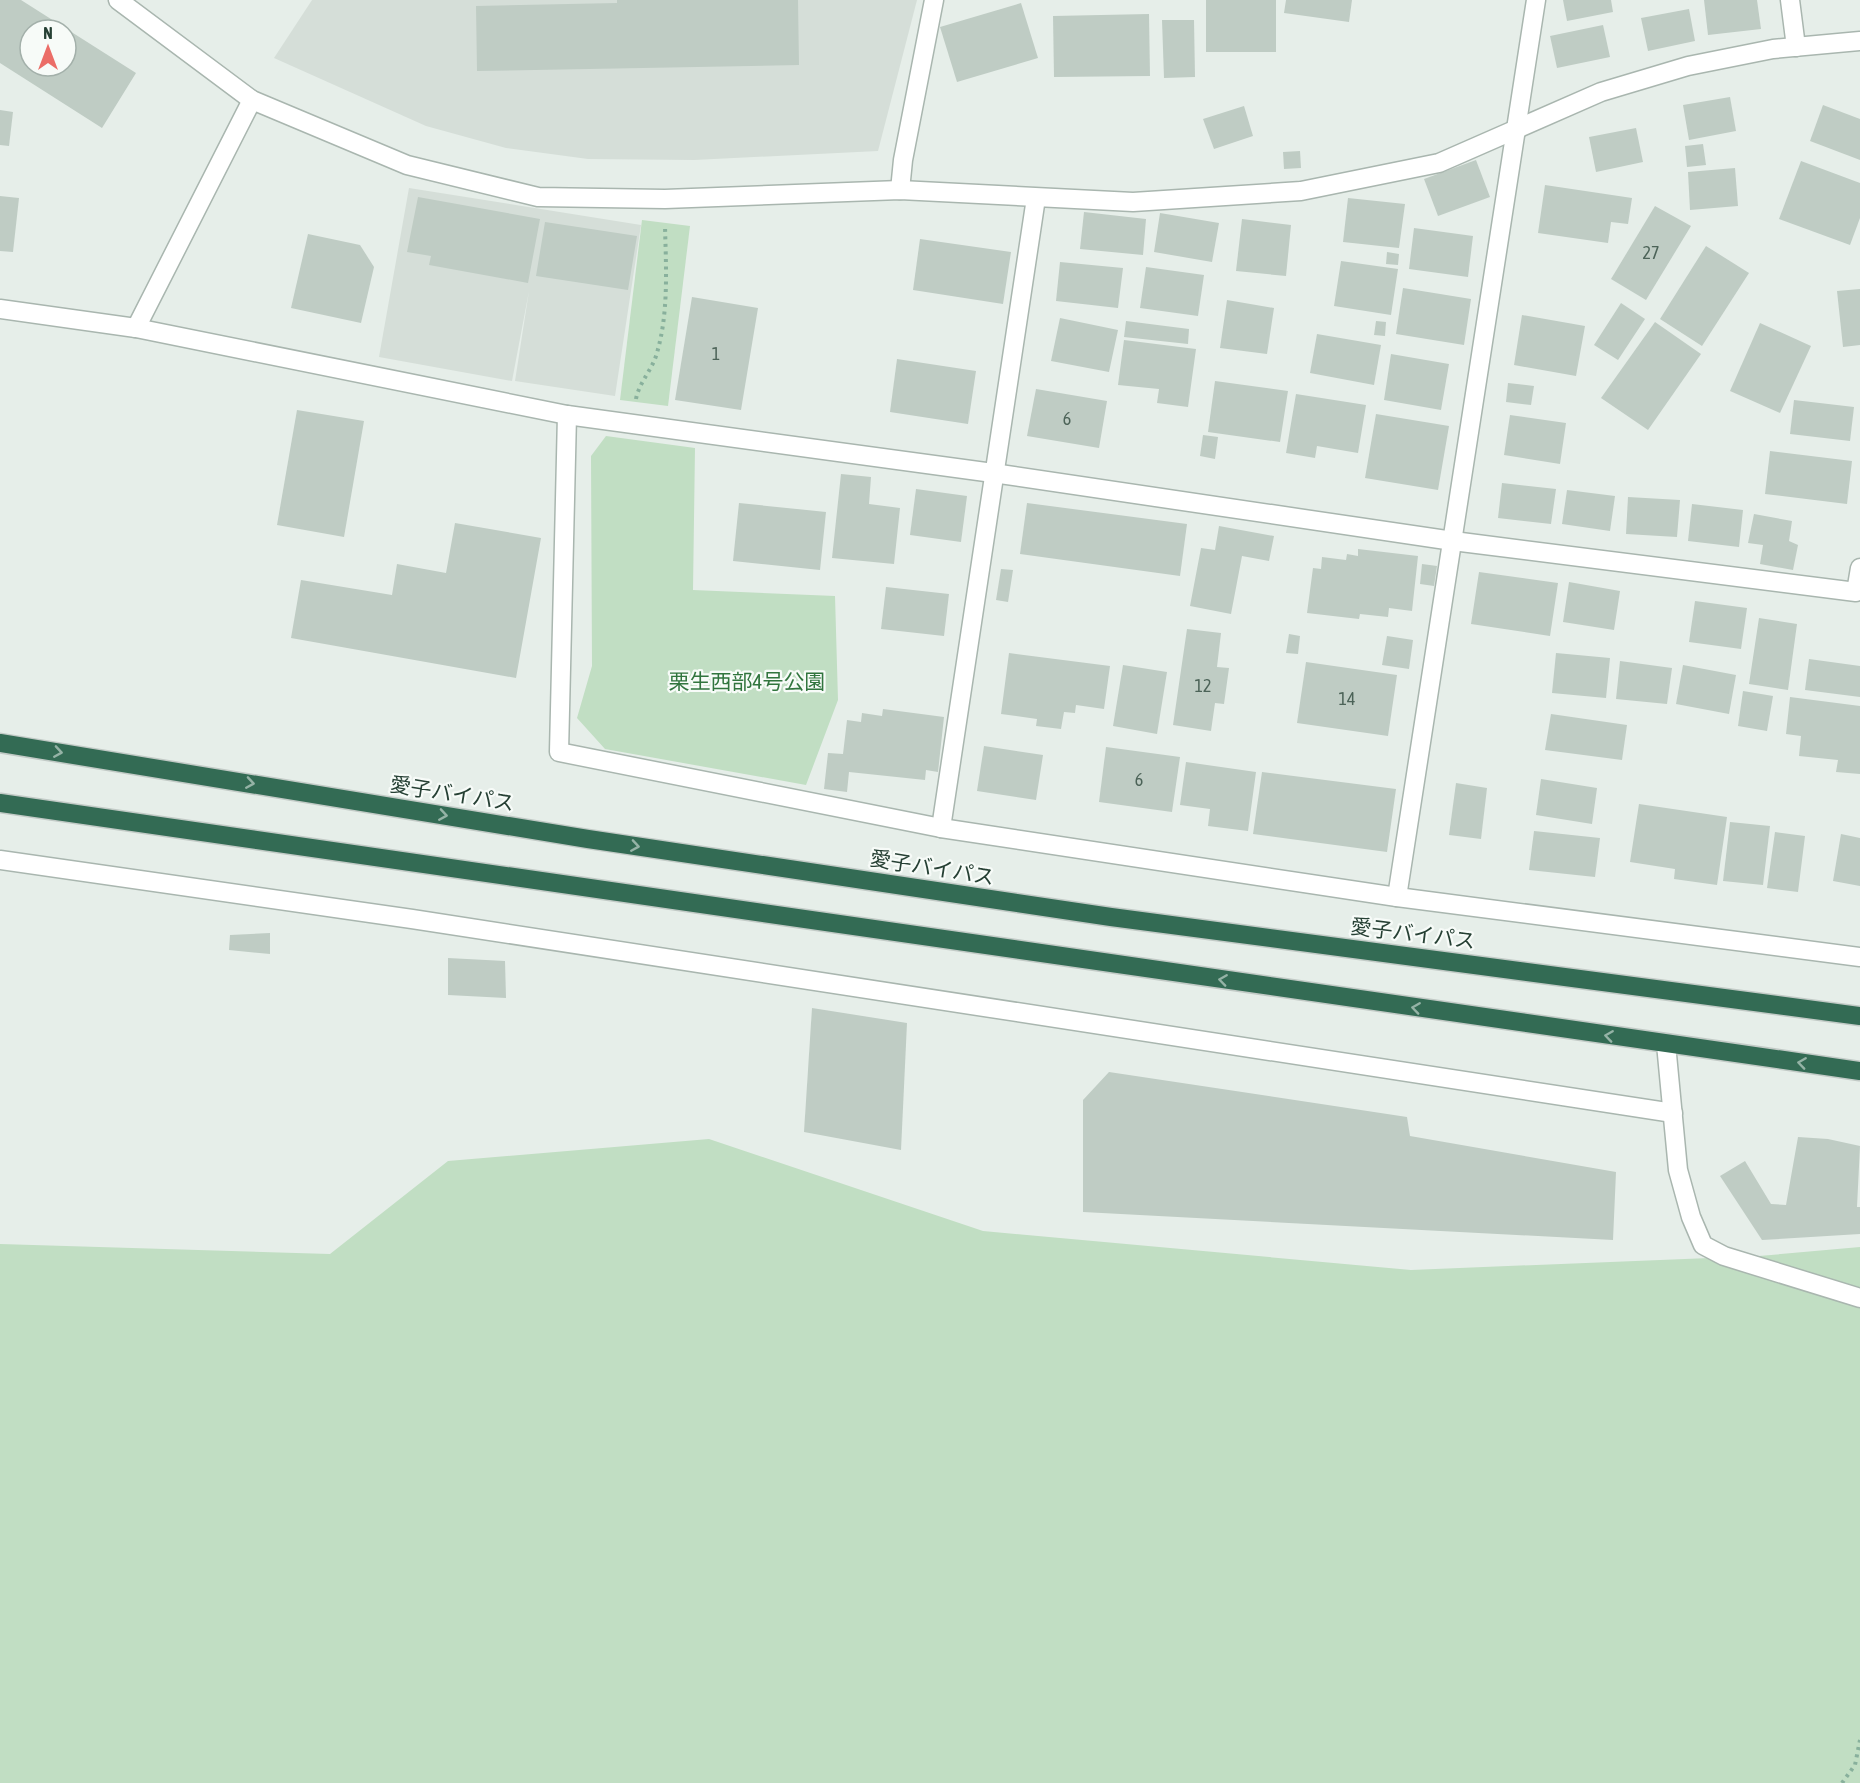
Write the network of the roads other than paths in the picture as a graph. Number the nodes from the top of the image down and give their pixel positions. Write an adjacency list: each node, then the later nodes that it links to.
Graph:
1 (118, 0): 7 (street)
2 (934, 0): 9 (street)
3 (1536, 0): 8 (street)
4 (1790, 0): 6 (street)
5 (1860, 41): 6 (street)
6 (1796, 47): 8 (street)
7 (252, 100): 9 (street); 12 (street)
8 (1516, 130): 10 (street); 15 (street)
9 (900, 190): 10 (street)
10 (1035, 198): 14 (street)
11 (0, 309): 12 (street)
12 (136, 328): 13 (street)
13 (567, 415): 14 (street); 19 (street)
14 (993, 472): 15 (street); 19 (street)
15 (1453, 541): 16 (street); 21 (street)
16 (1860, 568)
17 (0, 743): 23 (highway, 愛子バイパス, one-way to 23)
18 (0, 803): 24 (highway, one-way to 18)
19 (941, 828): 21 (street)
20 (0, 860): 26 (street)
21 (1397, 897): 22 (street)
22 (1860, 957)
23 (1860, 1016)
24 (1666, 1044): 25 (highway, one-way to 24); 26 (street)
25 (1860, 1071)
26 (1673, 1113): 27 (street)
27 (1860, 1298)

